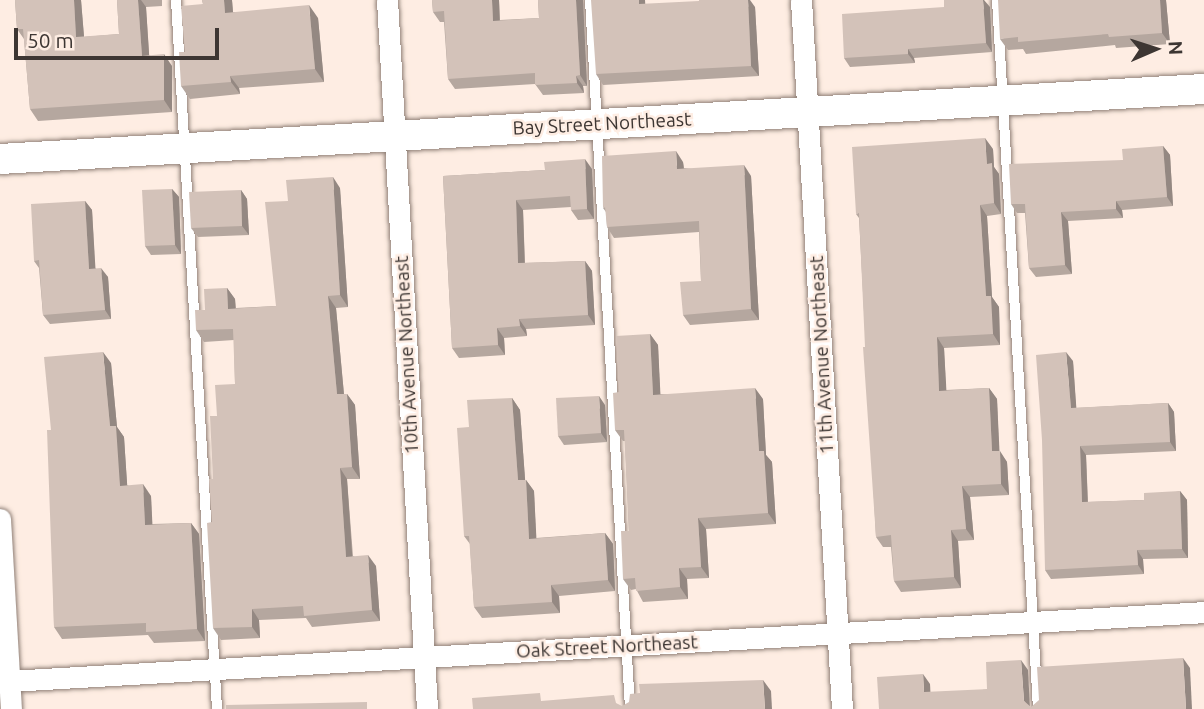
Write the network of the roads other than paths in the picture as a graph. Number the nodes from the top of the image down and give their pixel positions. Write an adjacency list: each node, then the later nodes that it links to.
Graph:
1 (176, 0): 11 (lane)
2 (387, 0): 10 (street, 10th Avenue Northeast)
3 (590, 0): 9 (lane)
4 (801, 0): 8 (street, 11th Avenue Northeast)
5 (997, 0): 7 (lane)
6 (1204, 89): 7 (street, Bay Street Northeast)
7 (1003, 100): 8 (street, Bay Street Northeast); 15 (lane)
8 (808, 112): 9 (street, Bay Street Northeast); 16 (street, 11th Avenue Northeast)
9 (597, 124): 10 (street, Bay Street Northeast); 17 (lane)
10 (394, 136): 11 (street, Bay Street Northeast); 18 (street, 10th Avenue Northeast)
11 (185, 148): 12 (street, Bay Street Northeast); 19 (lane)
12 (0, 159)
13 (0, 519): 20 (street)
14 (1204, 612): 15 (street, Oak Street Northeast)
15 (1033, 622): 16 (street, Oak Street Northeast); 26 (lane)
16 (838, 633): 17 (street, Oak Street Northeast); 25 (street, 11th Avenue Northeast)
17 (627, 645): 18 (street, Oak Street Northeast); 24 (lane)
18 (424, 657): 19 (street, Oak Street Northeast); 23 (street, 10th Avenue Northeast)
19 (215, 669): 20 (street, Oak Street Northeast); 22 (lane)
20 (9, 681): 21 (street)
21 (11, 709)
22 (217, 709)
23 (427, 709)
24 (630, 709)
25 (842, 709)
26 (1038, 709)

